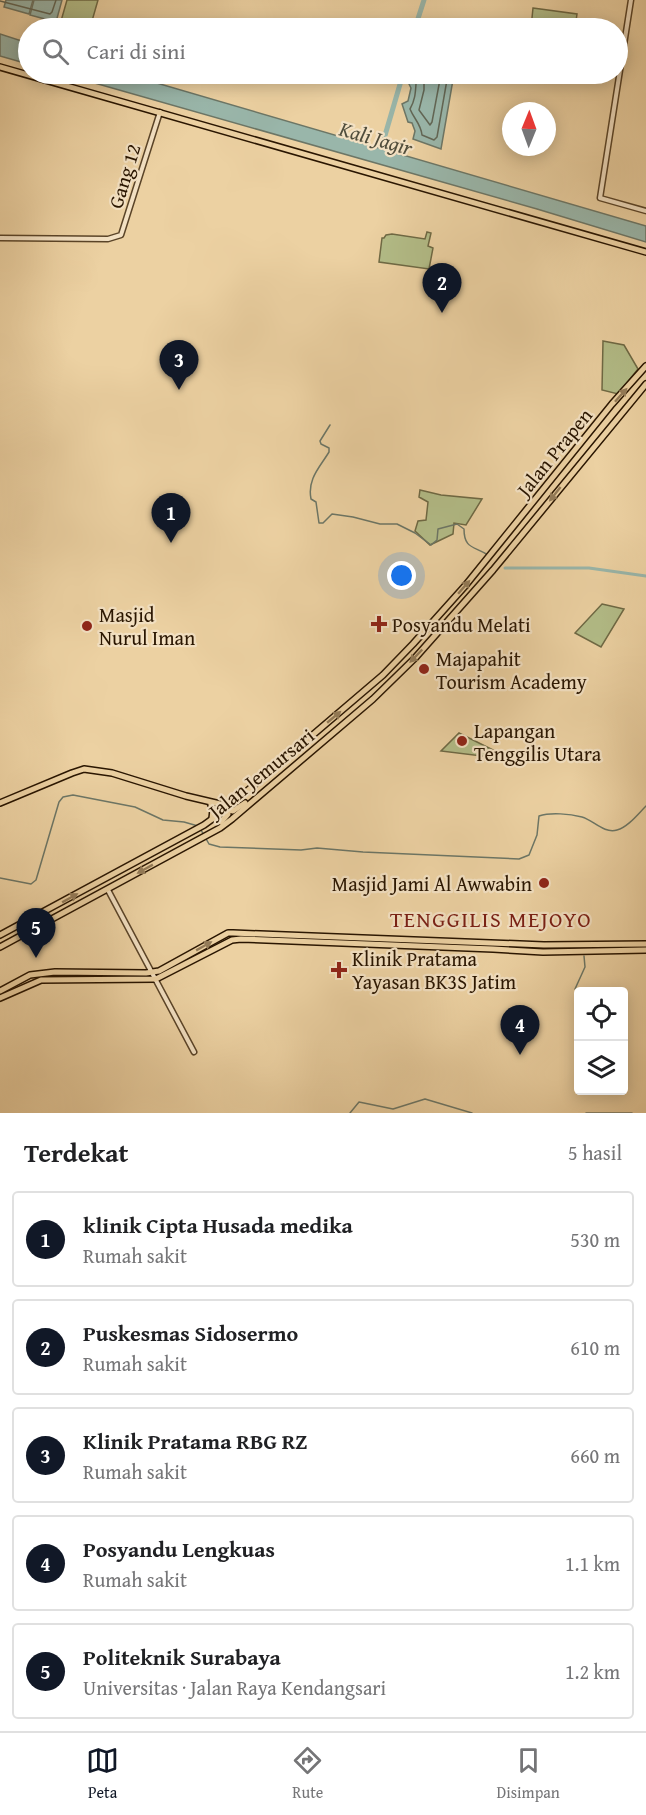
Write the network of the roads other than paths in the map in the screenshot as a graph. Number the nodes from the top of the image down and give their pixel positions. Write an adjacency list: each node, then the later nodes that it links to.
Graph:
1 (631, 0): 2 (street)
2 (628, 19)
3 (0, 67): 4 (main road)
4 (18, 72)
5 (60, 84): 7 (main road)
6 (618, 84): 8 (street)
7 (160, 112): 9 (street, Gang 12); 10 (main road)
8 (646, 211)
9 (0, 238)
10 (646, 252)
11 (646, 366): 13 (main road, Jalan Prapen, one-way to 11)
12 (646, 384): 13 (main road, Jalan Prapen)
13 (569, 468): 14 (main road, Jalan Prapen); 15 (main road, Jalan Prapen, one-way to 15)
14 (489, 556): 16 (main road, Jalan Jemursari, one-way to 14)
15 (497, 566): 17 (main road, Jalan Jemursari, one-way to 17)
16 (365, 690): 17 (main road); 22 (main road, Jalan Jemursari, one-way to 16)
17 (373, 699): 19 (main road, Jalan Jemursari)
18 (195, 798): 20 (main road); 21 (main road); 22 (main road)
19 (255, 800): 22 (main road); 24 (main road, Jalan Jemursari)
20 (0, 803)
21 (211, 805): 22 (main road); 23 (main road)
22 (226, 809): 23 (main road, Jalan Jemursari); 24 (main road)
23 (212, 819): 26 (main road, Jalan Jemursari, one-way to 23)
24 (203, 836): 25 (main road, Jalan Jemursari, one-way to 25)
25 (108, 890): 29 (main road, Jalan Jemursari); 32 (street)
26 (0, 935)
27 (284, 937): 30 (main road); 32 (main road, one-way to 27); 33 (main road)
28 (646, 944): 30 (main road)
29 (0, 947)
30 (586, 948): 31 (main road)
31 (646, 950)
32 (152, 972): 33 (street); 34 (main road)
33 (156, 979): 35 (main road); 36 (street)
34 (0, 991)
35 (0, 998)
36 (194, 1052)

